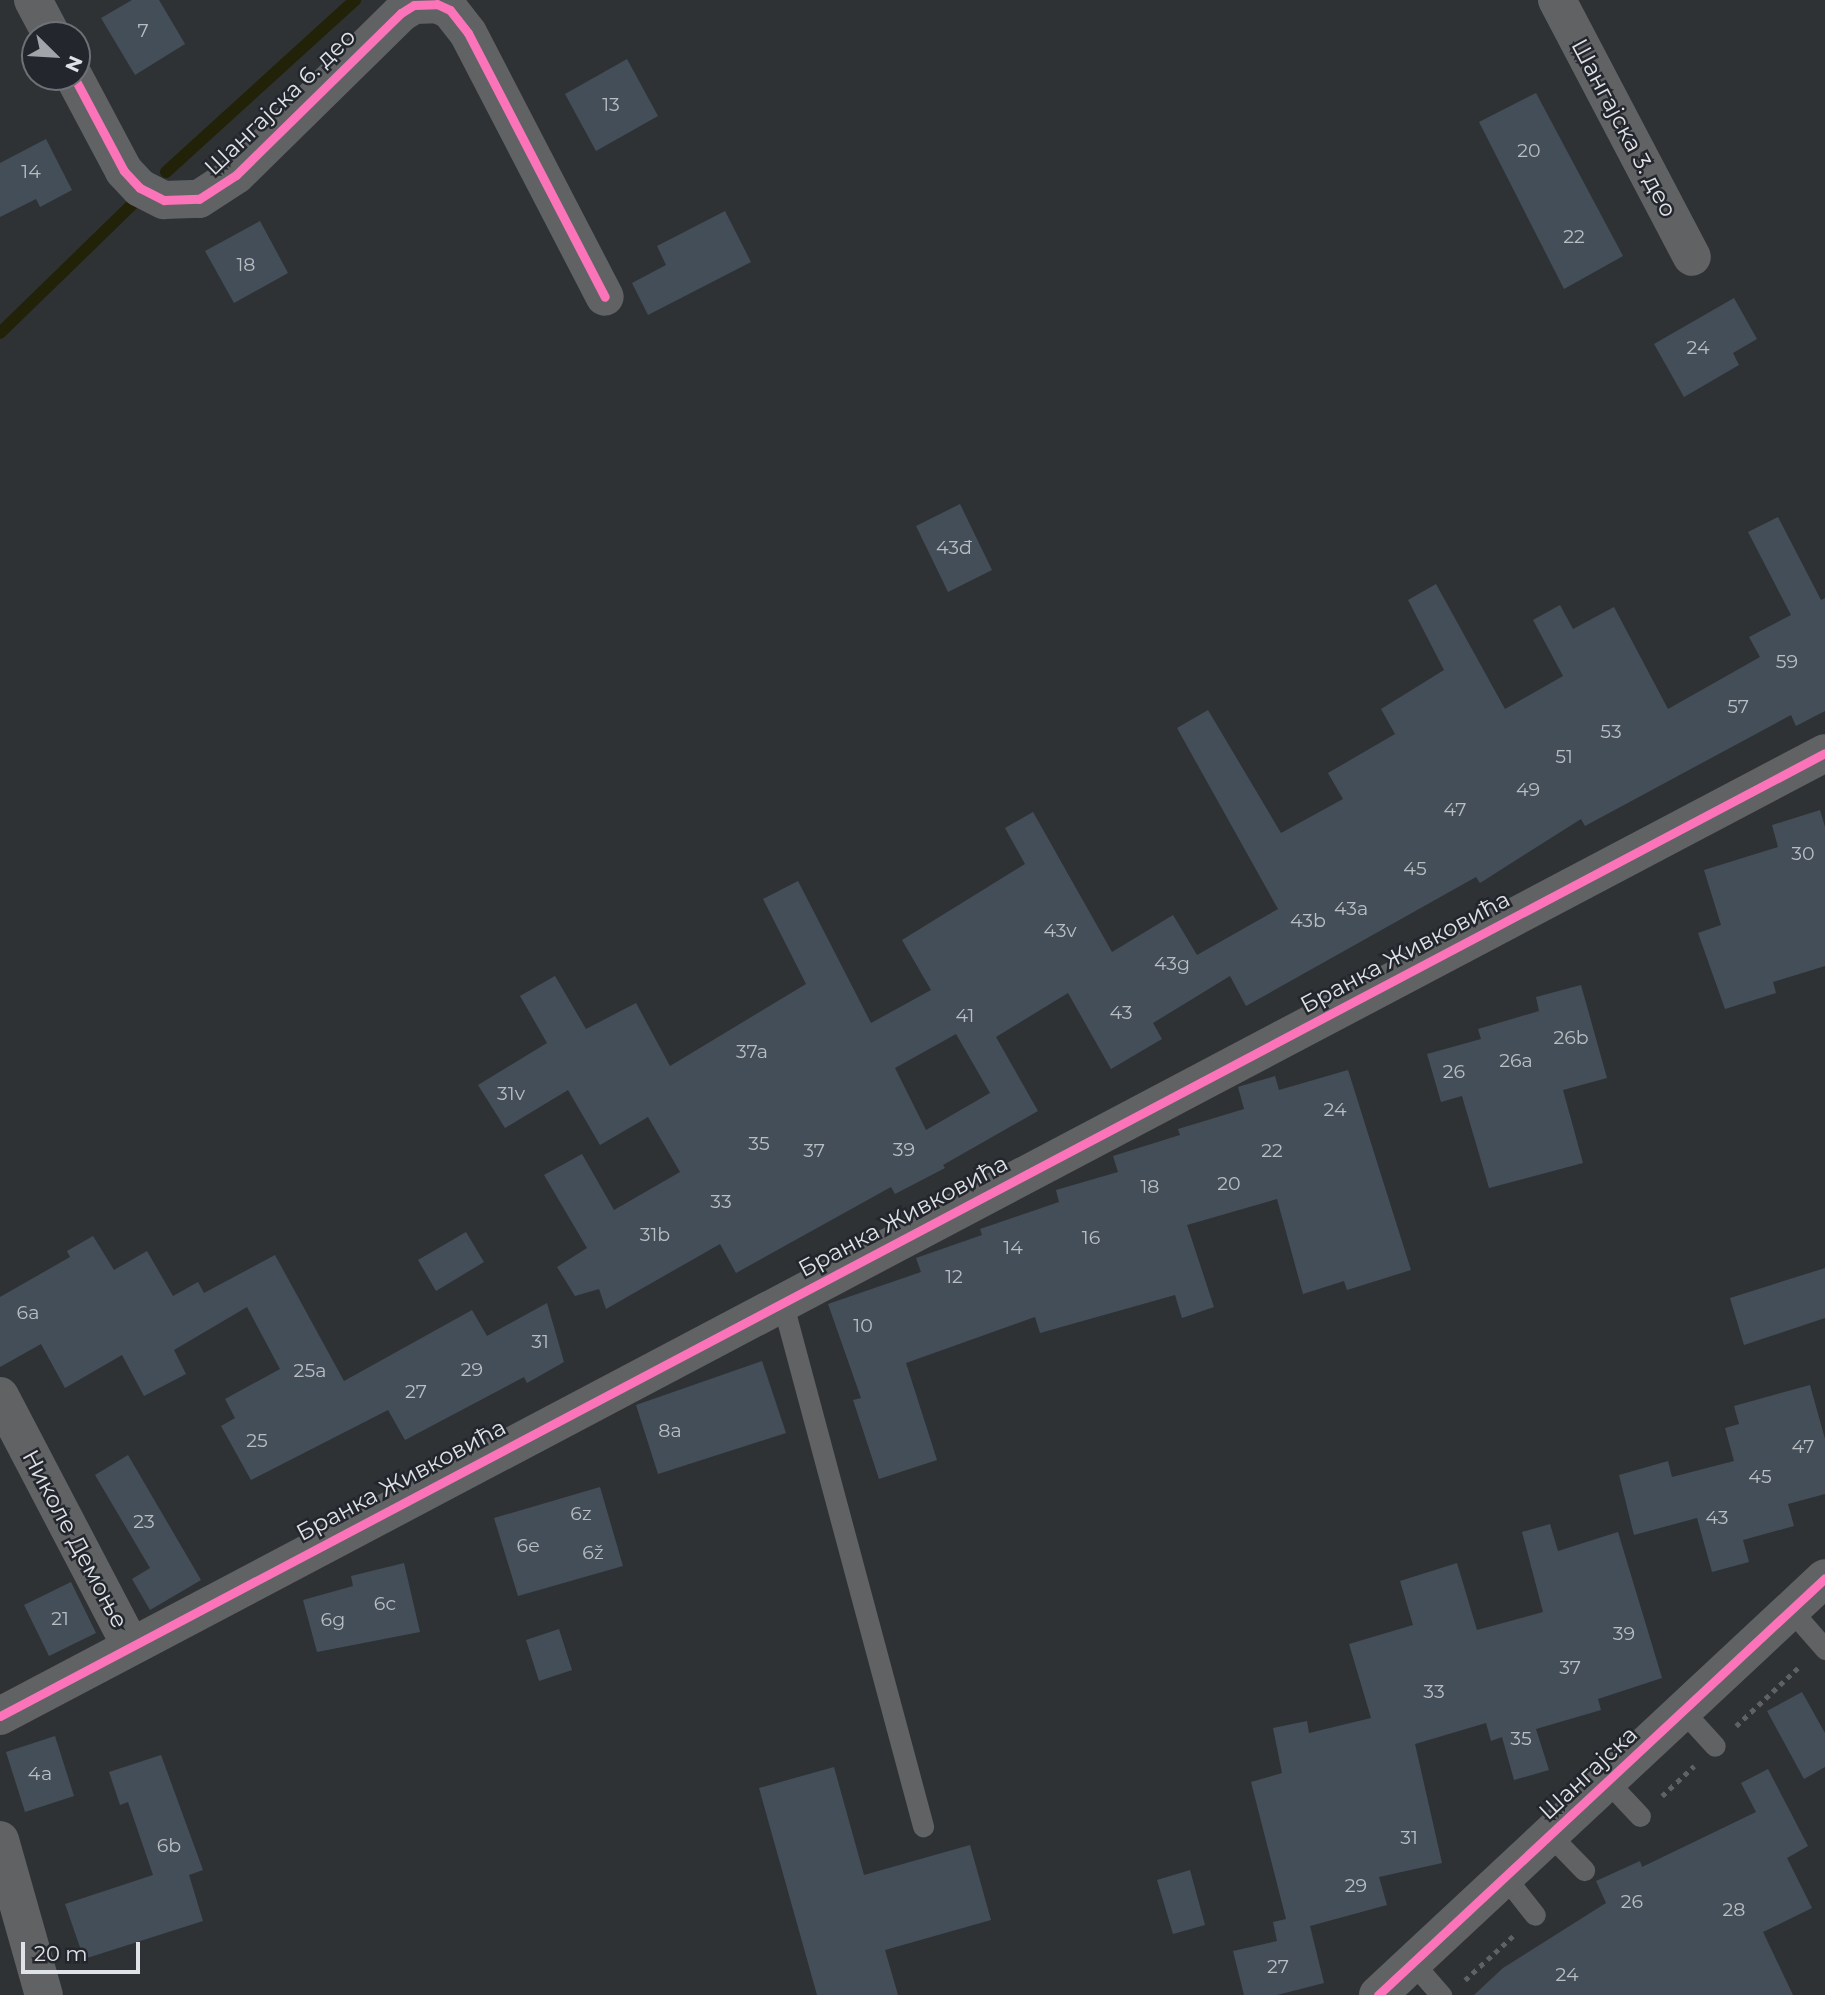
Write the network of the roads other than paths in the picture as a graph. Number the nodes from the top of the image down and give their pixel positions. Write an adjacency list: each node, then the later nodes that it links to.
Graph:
1 (33, 0): 3 (street)
2 (1557, 0): 5 (street, Шангајска 3. део)
3 (44, 21)
4 (82, 91): 6 (street, Шангајска 6. део)
5 (1692, 257)
6 (604, 297)
7 (1825, 753): 8 (street, Бранка Живковића)
8 (782, 1301): 12 (street, Бранка Живковића); 19 (lane)
9 (0, 1396): 12 (street, Николе Демоње)
10 (1825, 1578): 11 (street, Шангајска)
11 (1791, 1610): 13 (lane); 14 (street, Шангајска)
12 (130, 1645): 15 (street, Бранка Живковића)
13 (1825, 1649)
14 (1683, 1711): 16 (lane); 17 (street, Шангајска)
15 (0, 1716)
16 (1715, 1746)
17 (1607, 1781): 18 (lane); 20 (street, Шангајска)
18 (1640, 1816)
19 (923, 1826)
20 (1550, 1835): 22 (lane); 23 (street, Шангајска)
21 (0, 1840): 26 (street)
22 (1584, 1870)
23 (1505, 1877): 24 (lane); 25 (street, Шангајска)
24 (1535, 1915)
25 (1413, 1963): 27 (street, Шангајска); 28 (lane)
26 (44, 1995)
27 (1378, 1995)
28 (1441, 1995)

